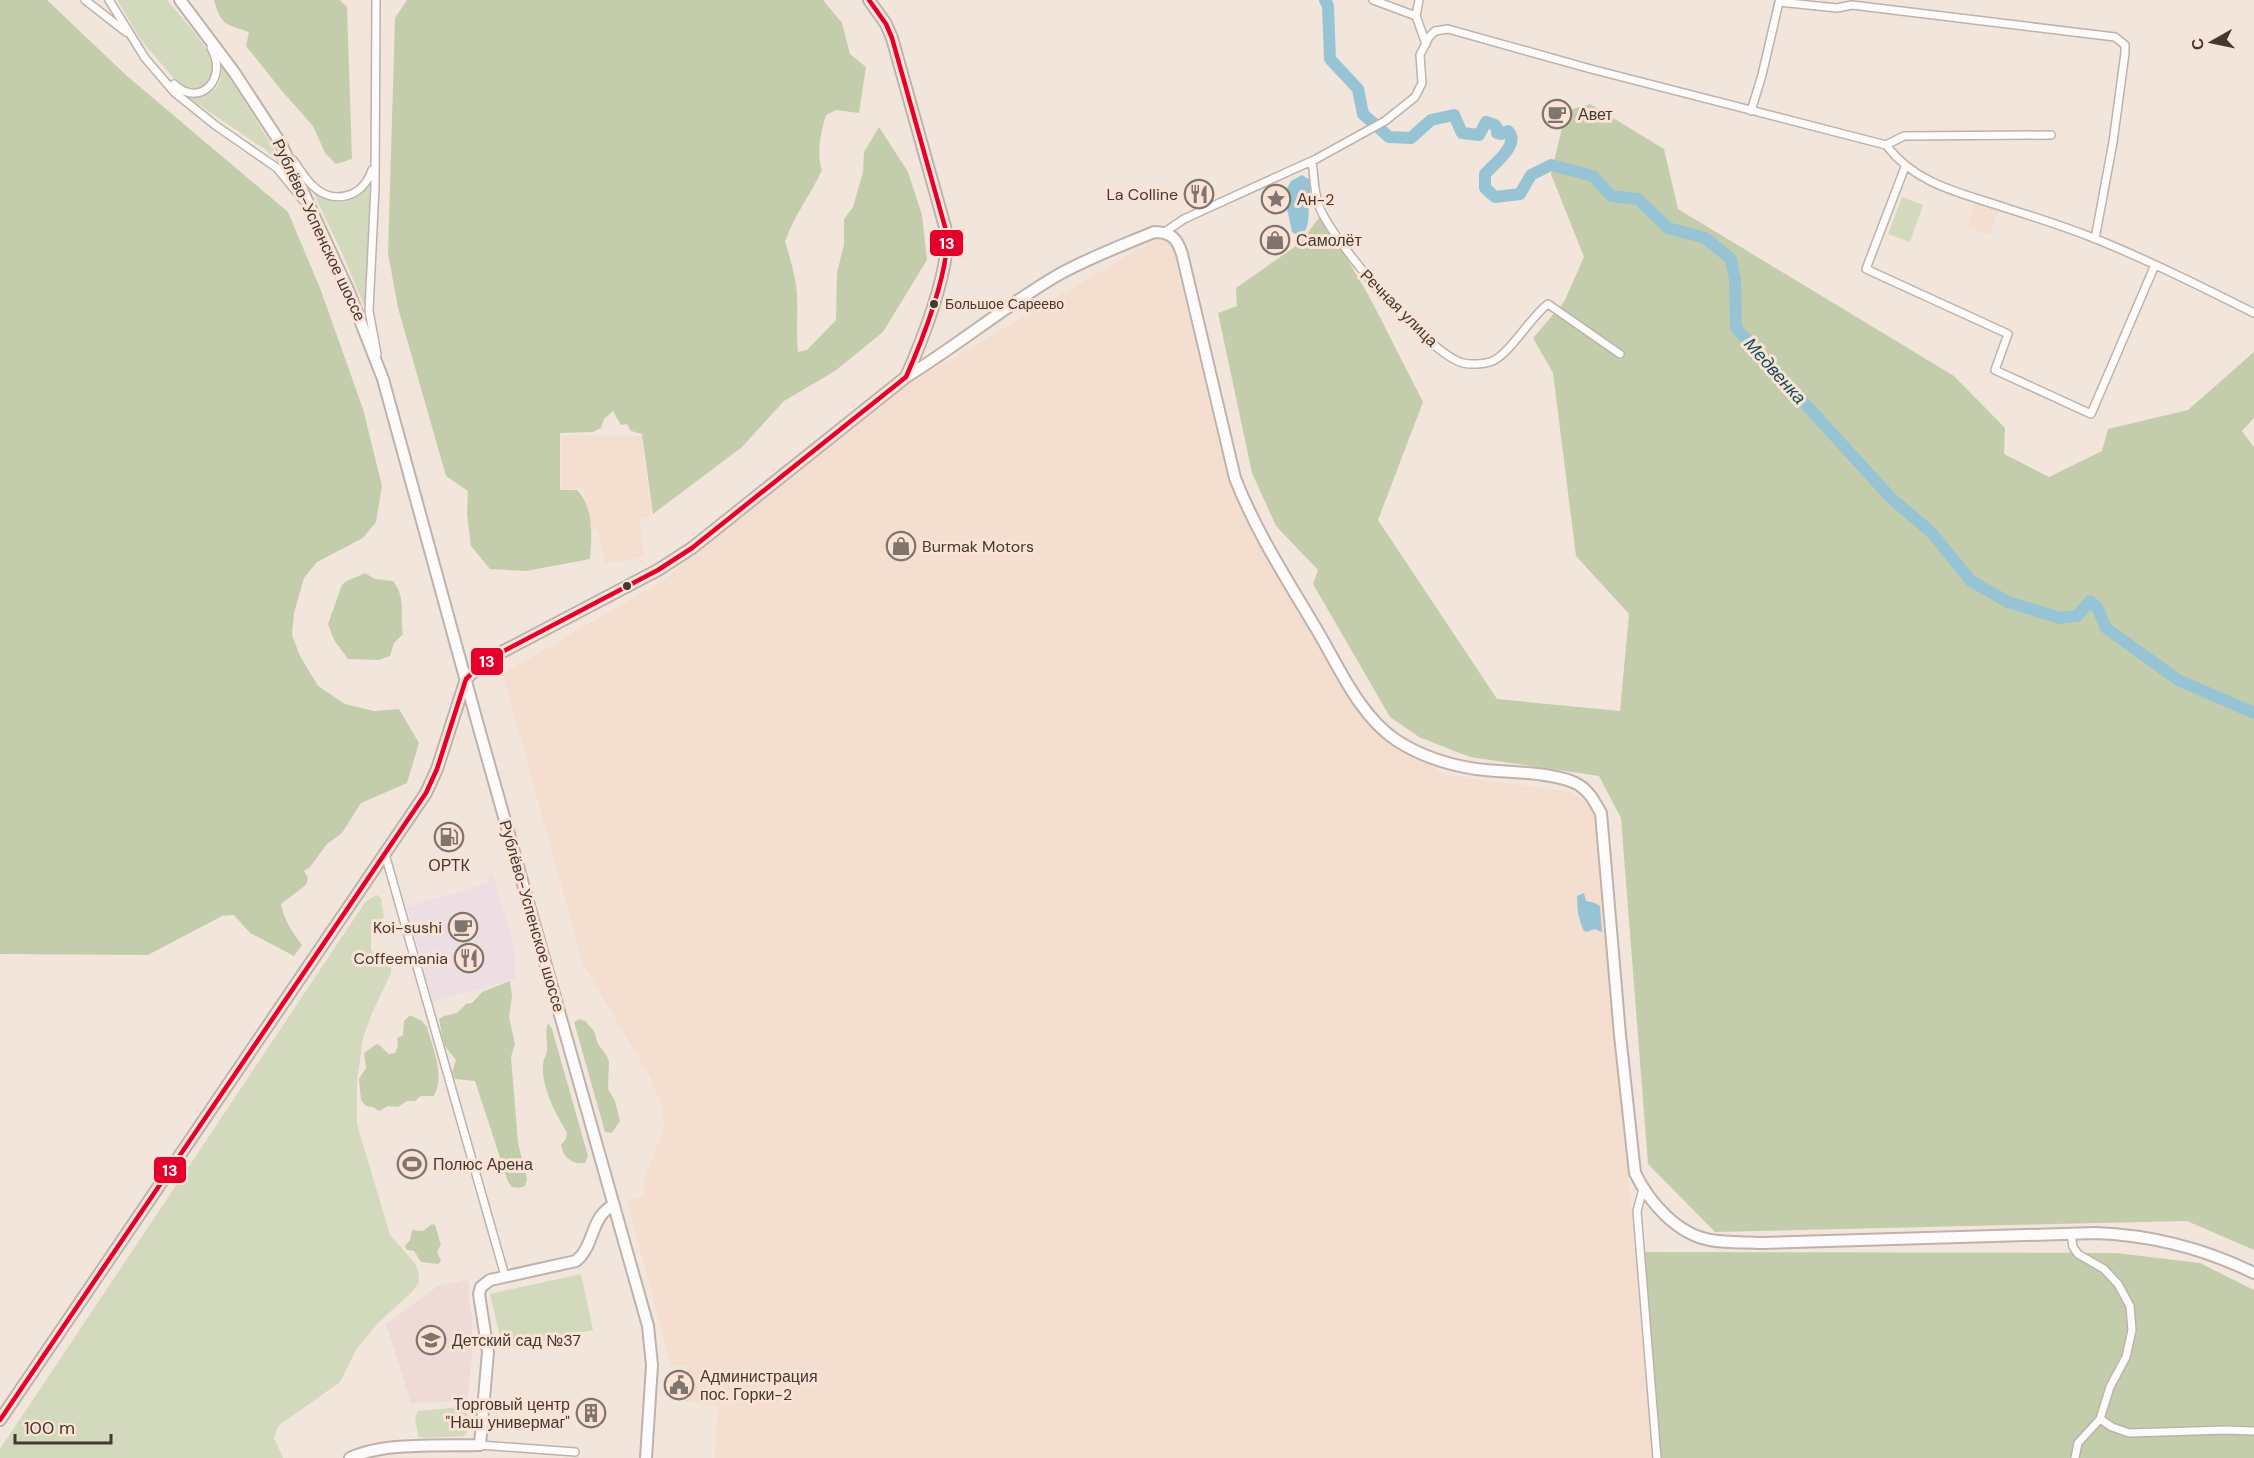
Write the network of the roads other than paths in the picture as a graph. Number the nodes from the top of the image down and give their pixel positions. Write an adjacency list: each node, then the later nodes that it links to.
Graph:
1 (85, 0): 11 (street)
2 (109, 0): 11 (street)
3 (376, 0): 18 (street, Рублёво-Успенское шоссе)
4 (869, 0): 27 (street)
5 (1373, 0): 10 (street)
6 (1419, 0): 10 (street)
7 (1779, 1): 8 (street); 14 (street)
8 (1847, 3): 22 (street)
9 (183, 4): 13 (street); 16 (street, Рублёво-Успенское шоссе)
10 (1416, 16): 12 (street)
11 (130, 36): 13 (street)
12 (1426, 44): 14 (street); 19 (street)
13 (145, 58): 23 (street)
14 (1751, 111): 17 (street)
15 (2050, 135): 17 (street)
16 (281, 144): 18 (street); 23 (street, Рублёво-Успенское шоссе)
17 (1886, 145): 20 (street)
18 (374, 161): 28 (street, Рублёво-Успенское шоссе)
19 (1312, 161): 21 (street); 26 (street, Речная улица)
20 (1905, 167): 22 (street); 24 (street)
21 (1165, 232): 27 (street); 31 (street)
22 (2095, 239): 24 (street)
23 (329, 247): 28 (street, Рублёво-Успенское шоссе)
24 (2156, 265): 25 (street)
25 (2254, 313)
26 (1620, 354)
27 (906, 377): 29 (street)
28 (382, 379): 29 (street, Рублёво-Успенское шоссе)
29 (466, 678): 30 (street); 32 (street, Рублёво-Успенское шоссе)
30 (385, 854): 35 (street); 36 (street)
31 (1643, 1189): 33 (street); 43 (street)
32 (614, 1205): 35 (street); 42 (street, Рублёво-Успенское шоссе)
33 (2071, 1234): 34 (street); 37 (street)
34 (2254, 1273)
35 (505, 1276): 39 (street)
36 (2, 1414)
37 (2100, 1419): 38 (street); 44 (street)
38 (2254, 1431)
39 (480, 1445): 40 (street); 41 (street)
40 (575, 1452)
41 (350, 1458)
42 (646, 1458)
43 (1657, 1458)
44 (2075, 1458)

